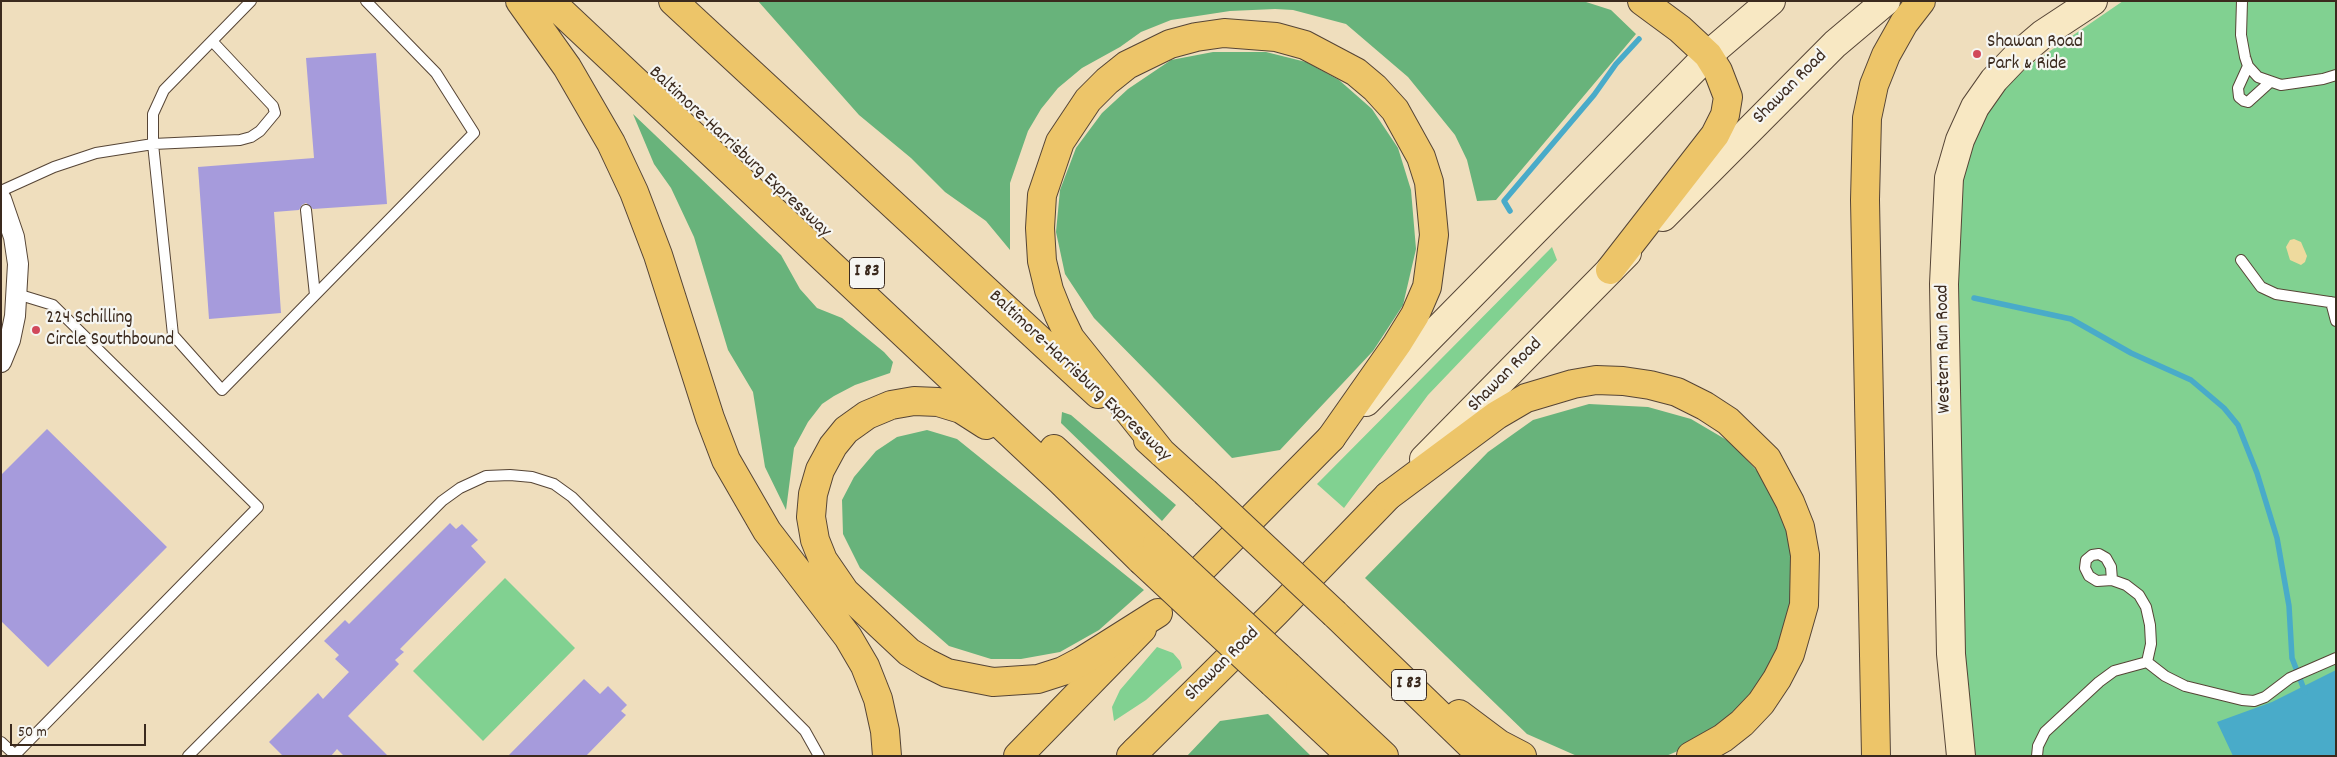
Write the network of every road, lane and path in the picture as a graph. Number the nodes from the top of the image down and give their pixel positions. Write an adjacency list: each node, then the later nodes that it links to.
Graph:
1 (251, 1): 13 (lane)
2 (366, 1): 25 (lane)
3 (520, 1): 45 (main road)
4 (550, 1): 31 (main road)
5 (577, 1): 33 (main road, Baltimore-Harrisburg Expressway / I 83)
6 (673, 1): 30 (main road, Baltimore-Harrisburg Expressway / I 83)
7 (1642, 1): 14 (main road)
8 (1772, 1): 14 (main road)
9 (1886, 1): 23 (main road, Shawan Road)
10 (1921, 1): 53 (main road)
11 (2093, 1): 54 (main road, Western Run Road)
12 (2242, 1): 15 (lane)
13 (212, 41): 18 (lane); 18 (lane)
14 (1708, 55): 23 (main road); 29 (main road)
15 (2248, 66): 17 (lane); 17 (lane)
16 (2336, 75): 17 (lane)
17 (2269, 82)
18 (153, 144): 19 (lane); 25 (lane)
19 (1, 191)
20 (1, 199): 24 (street)
21 (306, 210): 25 (lane)
22 (2241, 260): 26 (lane)
23 (1610, 270): 32 (main road, Shawan Road)
24 (17, 294): 28 (street); 41 (lane)
25 (315, 296)
26 (2333, 302): 27 (lane)
27 (2336, 321)
28 (1, 362)
29 (1331, 438): 30 (main road); 35 (main road)
30 (1162, 453): 36 (main road, Baltimore-Harrisburg Expressway / I 83, bridge)
31 (1061, 481): 33 (main road); 35 (main road)
32 (1388, 496): 42 (main road, Shawan Road); 52 (main road)
33 (1149, 552): 39 (main road, Baltimore-Harrisburg Expressway / I 83, bridge)
34 (2112, 580): 38 (lane)
35 (1158, 613): 40 (main road)
36 (1362, 640): 50 (main road, Baltimore-Harrisburg Expressway / I 83); 51 (main road)
37 (2336, 658): 38 (lane)
38 (2147, 662): 55 (lane)
39 (1280, 675): 48 (main road); 49 (main road, Baltimore-Harrisburg Expressway / I 83)
40 (1078, 695): 46 (main road); 47 (main road)
41 (1, 742)
42 (1134, 754)
43 (188, 756): 44 (lane)
44 (819, 756)
45 (887, 756)
46 (1018, 756)
47 (1029, 756)
48 (1351, 756)
49 (1384, 756)
50 (1482, 756)
51 (1522, 756)
52 (1691, 756)
53 (1876, 756)
54 (1961, 756)
55 (2037, 756)

